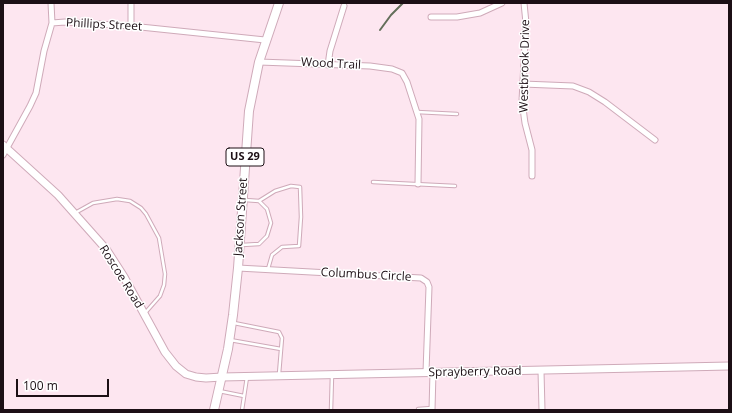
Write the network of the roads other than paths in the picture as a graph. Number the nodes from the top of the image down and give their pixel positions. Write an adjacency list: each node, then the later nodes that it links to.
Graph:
1 (51, 3): 8 (street)
2 (131, 3): 9 (street)
3 (279, 3): 10 (main road, Jackson Street / US 29)
4 (502, 3): 7 (street)
5 (524, 3): 13 (street, Westbrook Drive)
6 (344, 6): 12 (street)
7 (431, 17)
8 (52, 23): 9 (street, Phillips Street); 17 (street, Phillips Street)
9 (131, 26): 10 (street, Phillips Street)
10 (265, 40): 11 (main road, Jackson Street / US 29)
11 (259, 62): 12 (street, Wood Trail); 22 (main road, Jackson Street / US 29)
12 (328, 65): 14 (street, Wood Trail)
13 (523, 84): 16 (street); 18 (street, Westbrook Drive)
14 (417, 112): 15 (lane); 20 (street)
15 (457, 114)
16 (655, 140)
17 (4, 150): 24 (street, Roscoe Road)
18 (532, 176)
19 (373, 182): 20 (lane)
20 (418, 184): 21 (lane)
21 (456, 186)
22 (242, 199): 23 (lane); 25 (main road, Jackson Street / US 29)
23 (259, 201): 25 (lane); 27 (lane)
24 (74, 213): 28 (street, Roscoe Road); 28 (lane)
25 (239, 245): 26 (main road, Jackson Street / US 29)
26 (238, 268): 27 (street, Columbus Circle); 29 (main road, Jackson Street / US 29)
27 (268, 269): 34 (street, Columbus Circle)
28 (144, 314): 37 (street, Roscoe Road)
29 (232, 323): 30 (main road, Jackson Street / US 29); 31 (lane)
30 (230, 340): 31 (lane); 37 (main road, Jackson Street / US 29)
31 (281, 349): 36 (lane)
32 (729, 366): 33 (street, Sprayberry Road)
33 (541, 371): 34 (street, Sprayberry Road); 46 (street)
34 (429, 372): 35 (street, Sprayberry Road); 41 (street, Columbus Circle)
35 (332, 375): 36 (street, Sprayberry Road); 44 (lane)
36 (279, 376): 38 (street, Sprayberry Road)
37 (222, 377): 38 (street, Sprayberry Road); 39 (main road, Jackson Street / US 29)
38 (247, 377): 40 (lane)
39 (219, 391): 40 (lane); 42 (main road, Jackson Street / US 29)
40 (244, 396): 43 (lane)
41 (432, 409): 45 (lane)
42 (214, 410)
43 (242, 410)
44 (331, 410)
45 (418, 410)
46 (542, 410)

